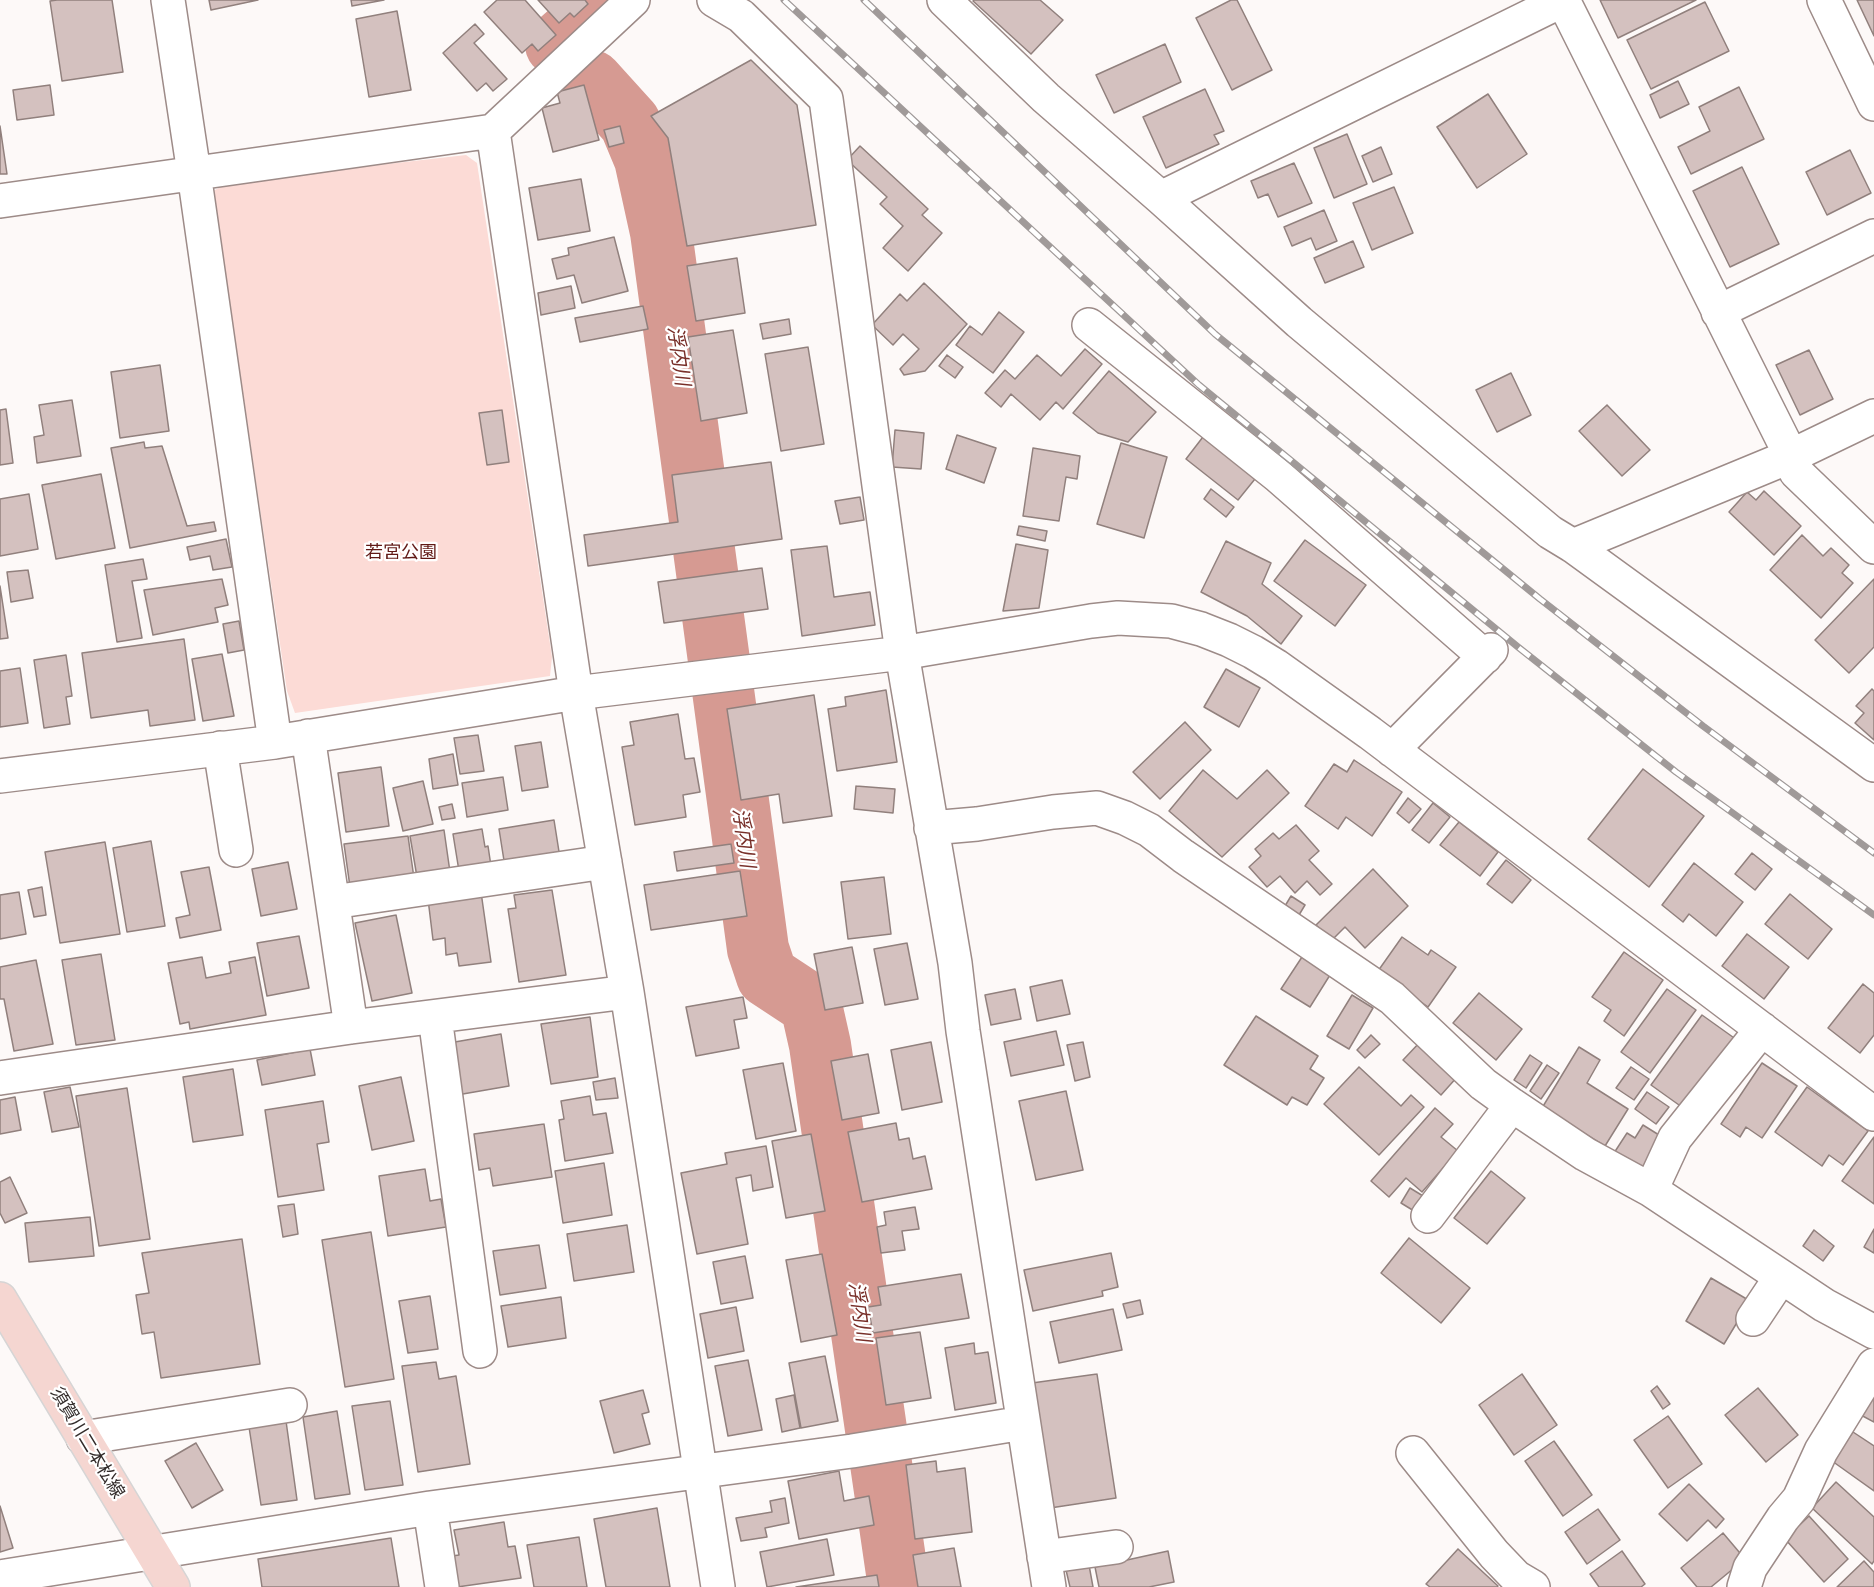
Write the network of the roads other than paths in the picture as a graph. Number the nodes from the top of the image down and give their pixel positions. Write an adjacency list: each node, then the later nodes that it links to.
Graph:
1 (168, 0): 9 (street)
2 (633, 0): 8 (street)
3 (714, 0): 19 (street)
4 (944, 0): 10 (street)
5 (1563, 0): 10 (street); 13 (street)
6 (1824, 0): 7 (street)
7 (1874, 104)
8 (493, 131): 9 (street); 20 (street)
9 (194, 173): 11 (street); 22 (street)
10 (1161, 198): 17 (street)
11 (0, 201)
12 (1874, 236): 13 (street)
13 (1718, 312): 16 (street)
14 (1089, 325): 24 (street)
15 (1874, 416): 16 (street)
16 (1791, 456): 17 (street); 18 (street)
17 (1574, 546): 25 (street)
18 (1874, 547)
19 (902, 653): 20 (street); 24 (street); 27 (street)
20 (576, 693): 21 (street); 29 (street)
21 (308, 736): 22 (street); 30 (street)
22 (275, 742): 23 (street)
23 (220, 748): 26 (street); 28 (street)
24 (1392, 750): 34 (street)
25 (1874, 765)
26 (0, 776)
27 (931, 828): 36 (street); 47 (street)
28 (236, 850)
29 (605, 862): 30 (street); 31 (street)
30 (333, 902): 33 (street)
31 (627, 992): 32 (street); 50 (street)
32 (435, 1017): 33 (street); 44 (street)
33 (351, 1028): 35 (street)
34 (1762, 1029): 37 (street); 38 (street)
35 (0, 1078)
36 (1512, 1105): 38 (street); 39 (street)
37 (1874, 1114)
38 (1651, 1190): 40 (street)
39 (1428, 1216)
40 (1781, 1277): 42 (street); 43 (street)
41 (0, 1299): 48 (main road, 須賀川二本松線)
42 (1753, 1318)
43 (1874, 1332)
44 (480, 1351)
45 (1874, 1365): 60 (street)
46 (290, 1405): 48 (street)
47 (1023, 1423): 50 (street); 54 (street)
48 (83, 1438): 53 (main road, 須賀川二本松線)
49 (1413, 1453): 59 (street)
50 (700, 1471): 51 (street); 58 (street)
51 (430, 1508): 53 (street); 57 (street)
52 (1116, 1547): 54 (street)
53 (153, 1552): 55 (street); 56 (main road, 須賀川二本松線)
54 (1047, 1572)
55 (0, 1577)
56 (173, 1587)
57 (442, 1587)
58 (718, 1587)
59 (1533, 1587)
60 (1744, 1587)

